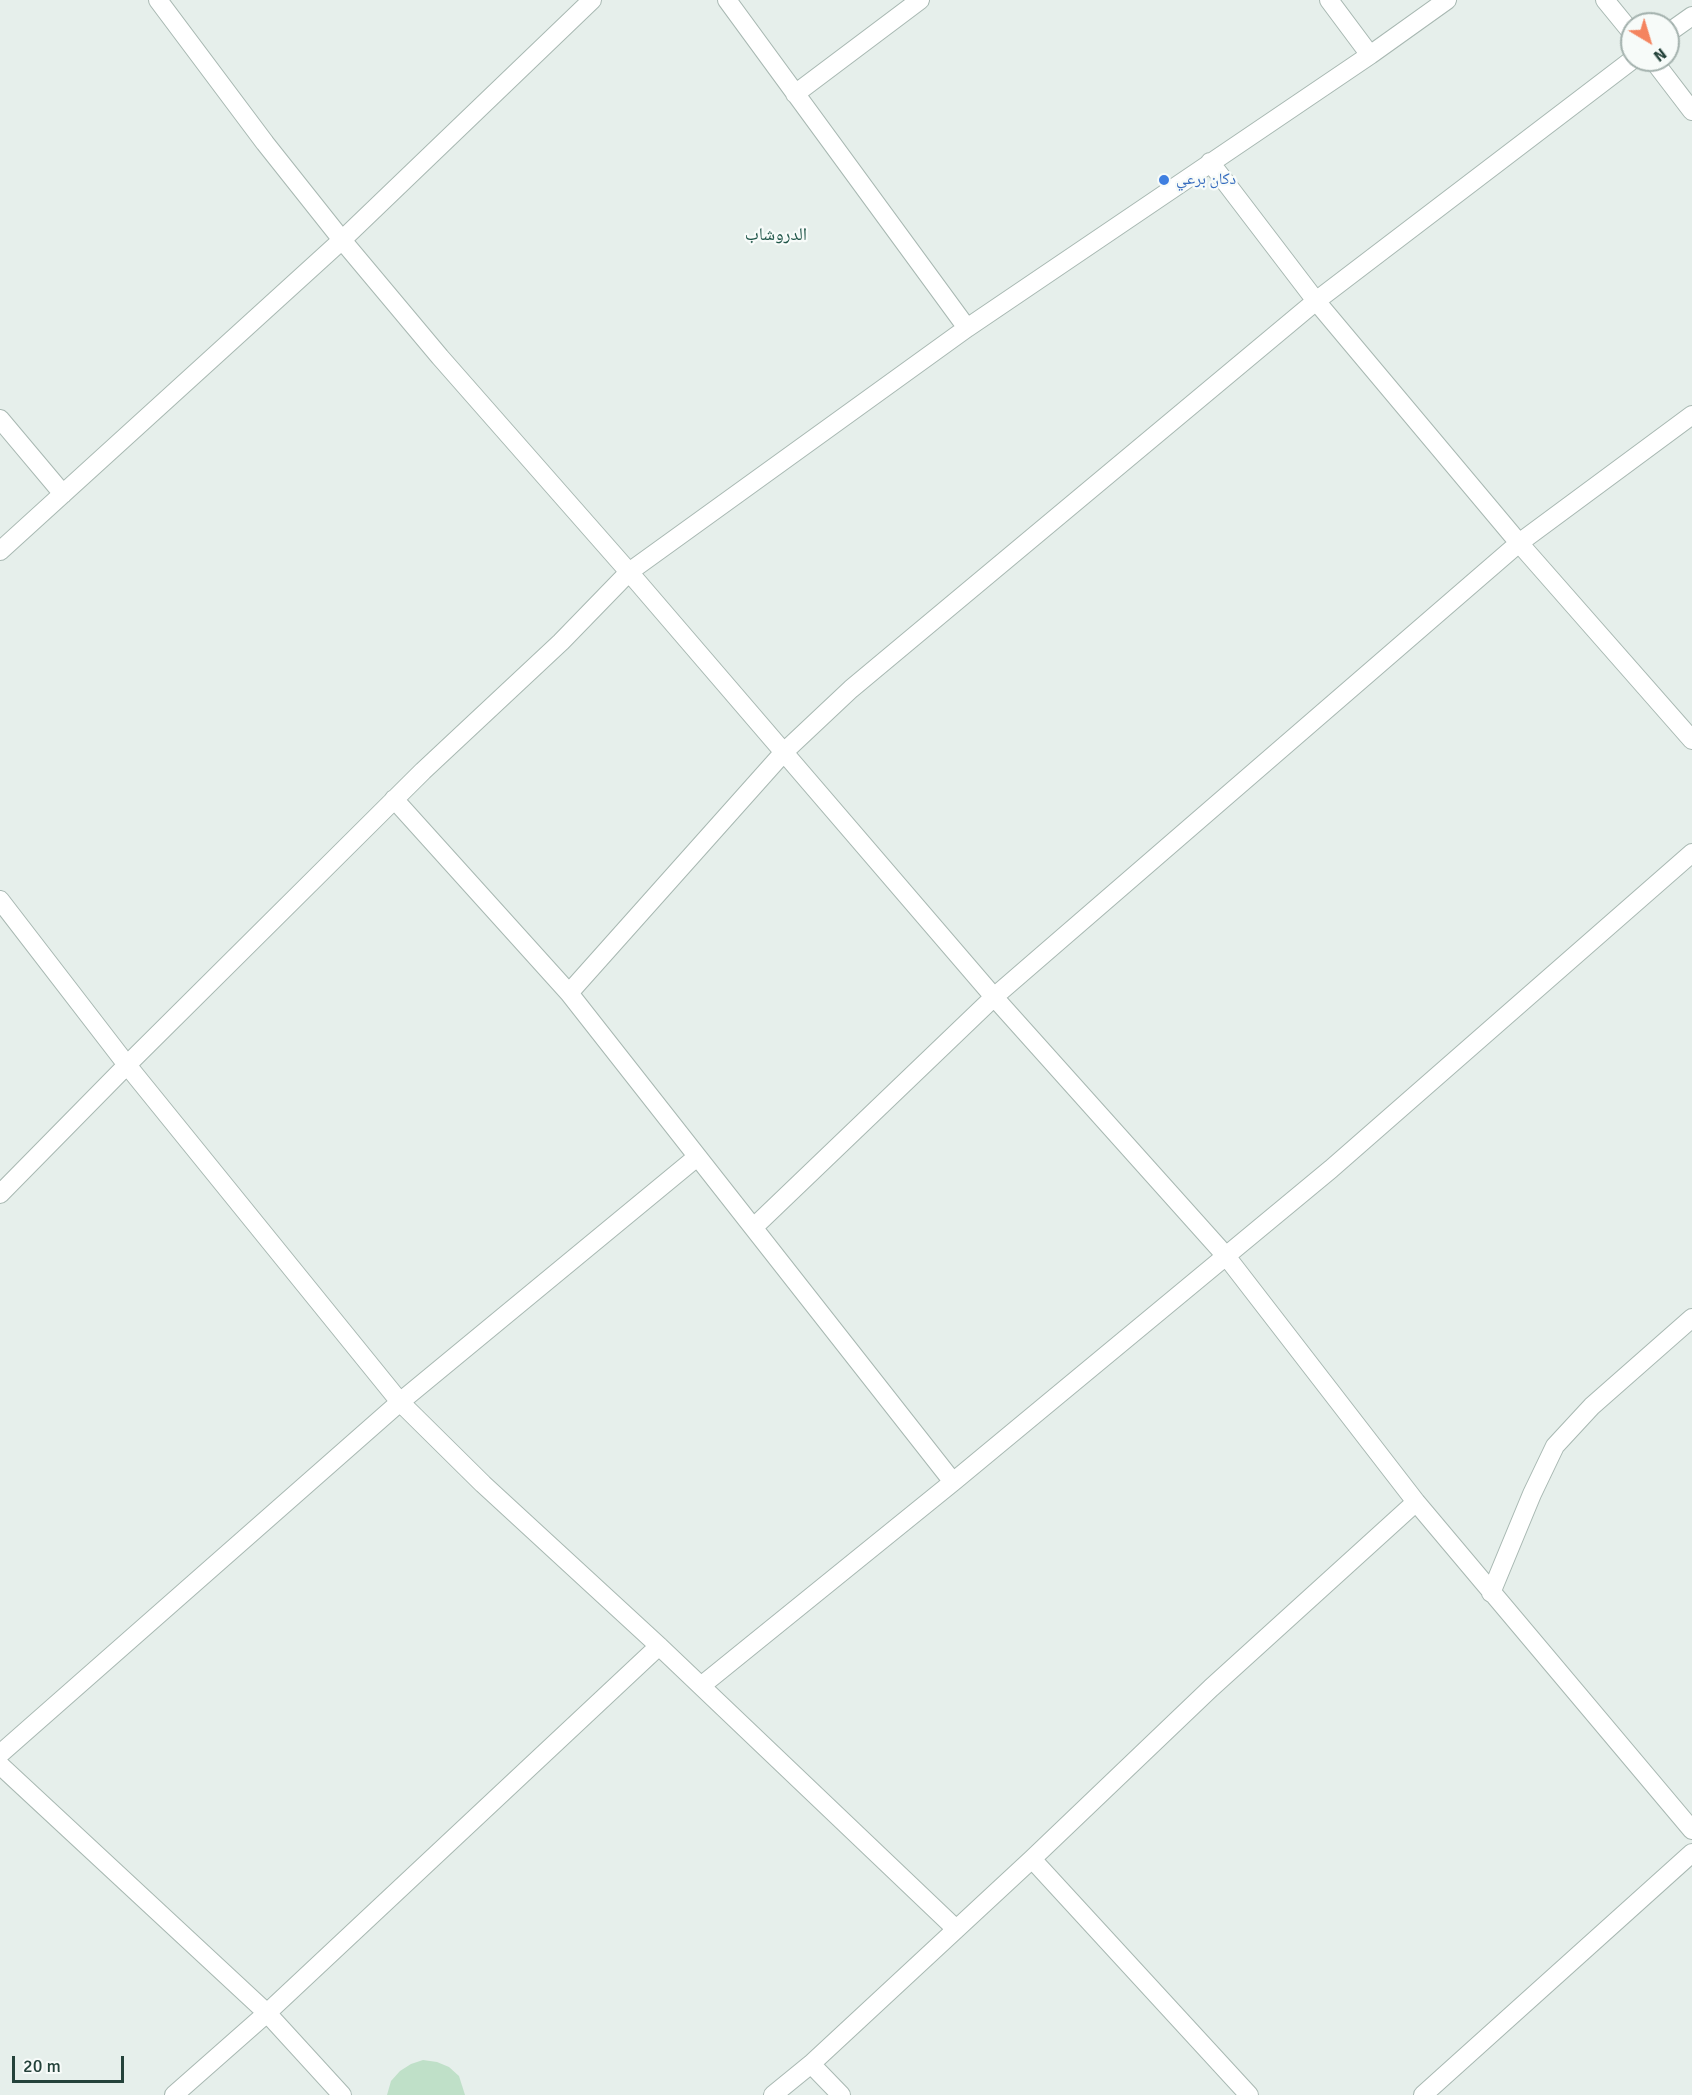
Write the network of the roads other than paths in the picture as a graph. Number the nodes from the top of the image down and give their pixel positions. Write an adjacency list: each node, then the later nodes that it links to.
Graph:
1 (158, 0): 15 (street)
2 (592, 0): 15 (street)
3 (727, 0): 12 (street)
4 (920, 0): 12 (street)
5 (1329, 0): 9 (street)
6 (1447, 0): 9 (street)
7 (1605, 0): 8 (street)
8 (1620, 18)
9 (1370, 55): 14 (street)
10 (1620, 69): 16 (street)
11 (1662, 72): 13 (street)
12 (795, 94): 17 (street)
13 (1692, 111)
14 (1210, 162): 16 (street); 17 (street)
15 (342, 240): 20 (street); 23 (street)
16 (1316, 301): 21 (street); 25 (street)
17 (967, 328): 23 (street)
18 (1692, 415): 21 (street)
19 (0, 419): 20 (street)
20 (63, 494): 22 (street)
21 (1519, 543): 24 (street); 30 (street)
22 (0, 551)
23 (629, 572): 25 (street); 26 (street)
24 (1692, 740)
25 (784, 752): 29 (street); 30 (street)
26 (394, 799): 29 (street); 31 (street)
27 (1692, 853): 35 (street)
28 (0, 900): 31 (street)
29 (569, 993): 32 (street)
30 (994, 997): 34 (street); 35 (street)
31 (127, 1065): 33 (street); 37 (street)
32 (697, 1157): 34 (street); 37 (street)
33 (0, 1194)
34 (754, 1227): 38 (street)
35 (1226, 1256): 38 (street); 39 (street)
36 (1692, 1318): 40 (street)
37 (400, 1402): 41 (street); 43 (street)
38 (954, 1482): 42 (street)
39 (1416, 1502): 40 (street); 47 (street)
40 (1491, 1593): 45 (street)
41 (659, 1646): 42 (street); 49 (street)
42 (701, 1686): 48 (street)
43 (0, 1755)
44 (0, 1765): 49 (street)
45 (1692, 1830)
46 (1692, 1853): 56 (street)
47 (1032, 1859): 48 (street); 55 (street)
48 (956, 1929): 50 (street)
49 (267, 2013): 51 (street); 52 (street)
50 (811, 2064): 53 (street); 54 (street)
51 (174, 2095)
52 (342, 2095)
53 (773, 2095)
54 (841, 2095)
55 (1249, 2095)
56 (1423, 2095)

